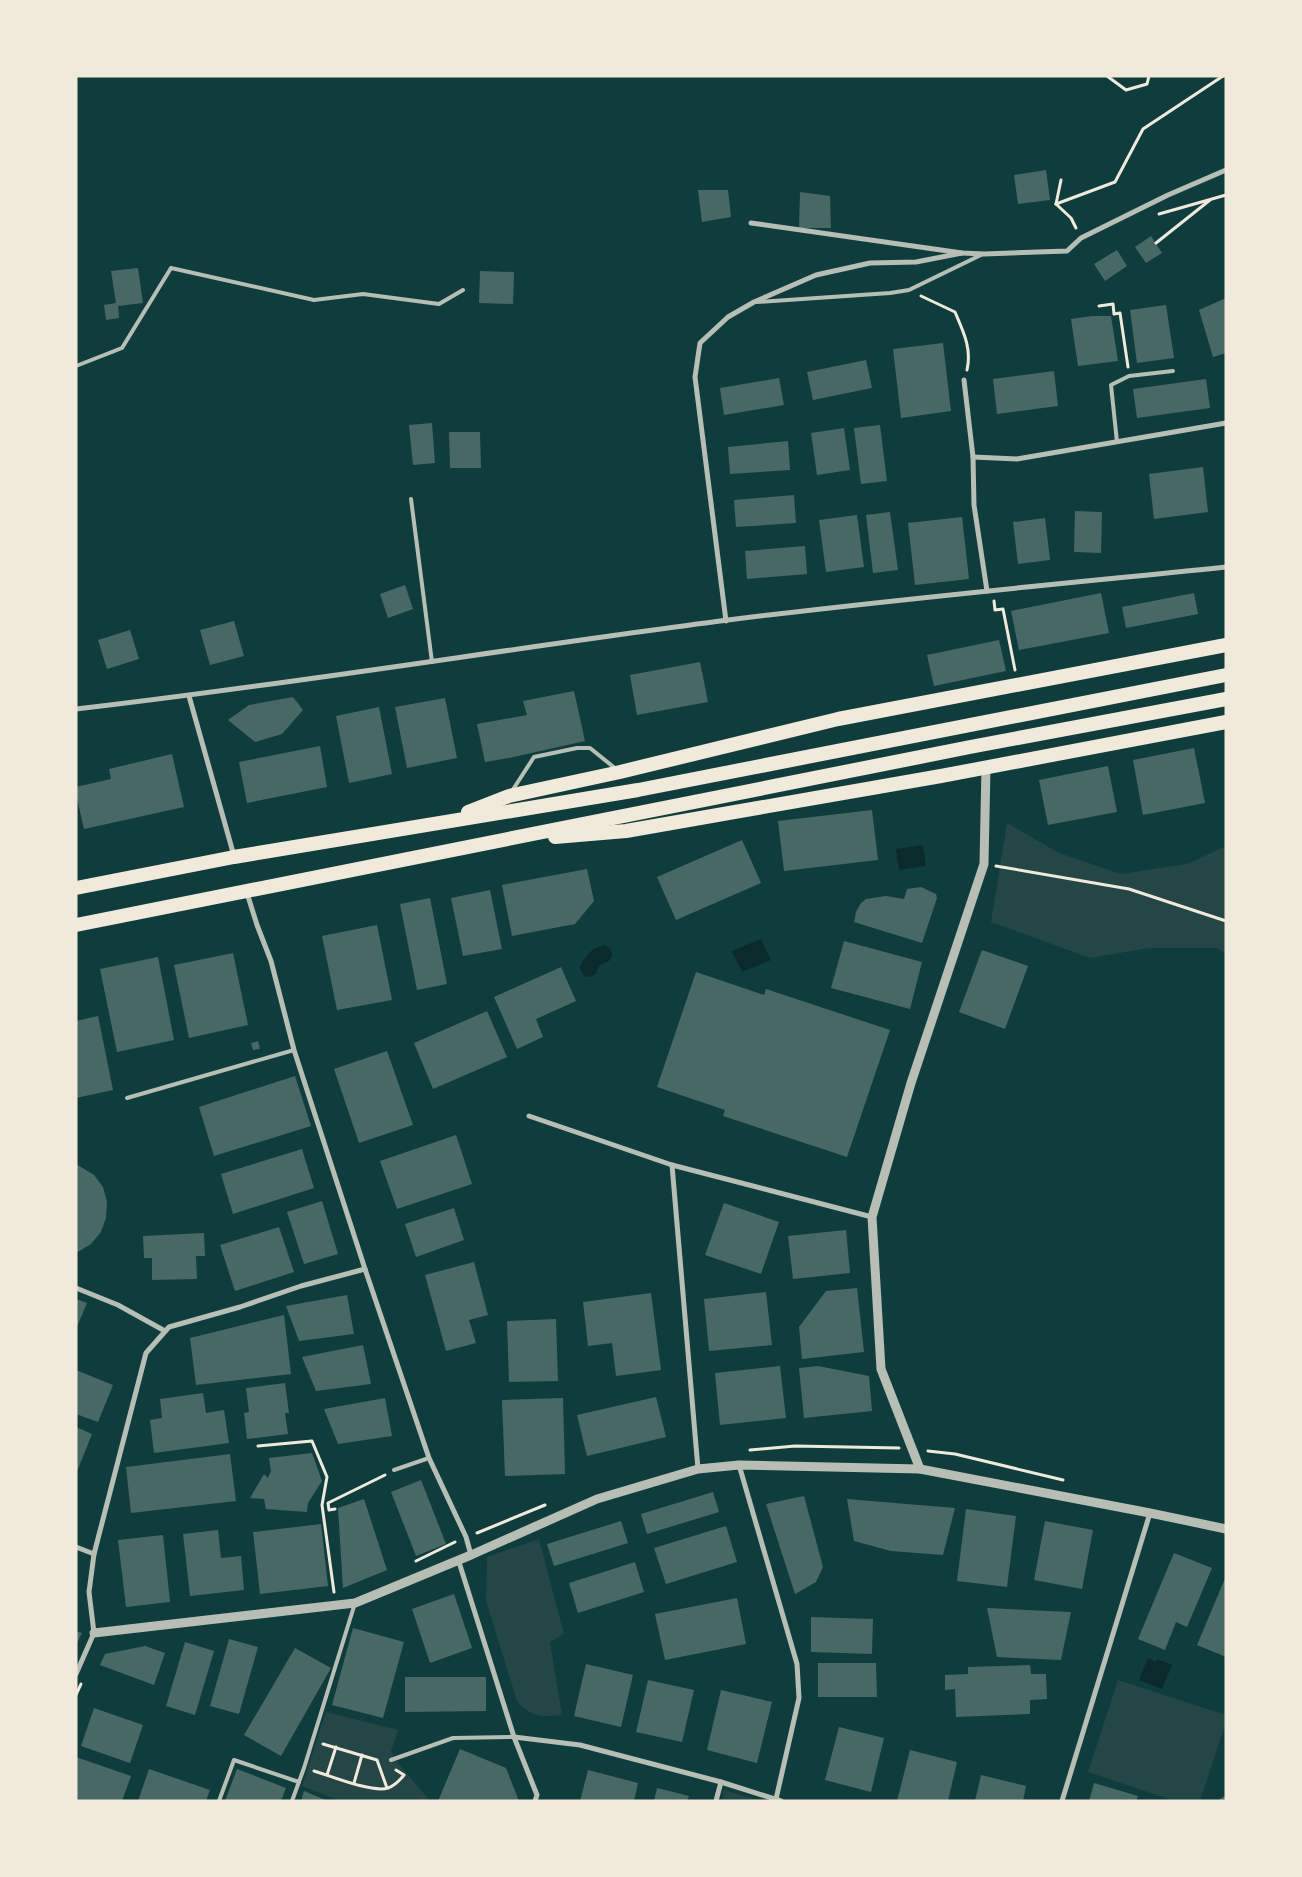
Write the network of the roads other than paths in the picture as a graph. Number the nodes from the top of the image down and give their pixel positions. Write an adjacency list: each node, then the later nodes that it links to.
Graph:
1 (1226, 170): 4 (street)
2 (751, 223): 3 (street)
3 (962, 253): 4 (street); 6 (street)
4 (984, 254): 6 (lane)
5 (463, 290): 7 (lane)
6 (754, 302): 16 (street)
7 (76, 366)
8 (1174, 371): 11 (lane)
9 (964, 380): 12 (street)
10 (1226, 423): 11 (street)
11 (1118, 443): 12 (street)
12 (973, 458): 15 (street)
13 (411, 498): 18 (lane)
14 (1226, 567): 15 (street)
15 (990, 590): 16 (street)
16 (726, 621): 18 (street)
17 (1226, 645): 25 (highway)
18 (432, 662): 20 (street)
19 (1226, 675): 27 (highway)
20 (189, 696): 22 (street); 29 (street)
21 (1226, 699): 28 (highway)
22 (76, 709)
23 (1226, 722): 24 (highway)
24 (986, 767): 28 (highway); 37 (street)
25 (620, 772): 26 (highway); 26 (lane)
26 (509, 796): 27 (highway)
27 (443, 821): 29 (highway)
28 (487, 842): 31 (highway)
29 (234, 857): 30 (highway)
30 (76, 888)
31 (246, 890): 32 (highway); 33 (street)
32 (76, 925)
33 (294, 1050): 34 (lane); 38 (street)
34 (127, 1098)
35 (528, 1116): 36 (street)
36 (672, 1165): 37 (street); 43 (street)
37 (872, 1217): 44 (street)
38 (365, 1269): 40 (street); 41 (street)
39 (76, 1288): 40 (street)
40 (165, 1332): 49 (street)
41 (429, 1458): 45 (lane); 50 (street)
42 (738, 1465): 43 (street); 44 (street); 59 (street)
43 (698, 1469): 50 (street)
44 (920, 1469): 46 (street)
45 (394, 1470)
46 (1150, 1513): 47 (street); 64 (street)
47 (1226, 1529)
48 (76, 1547): 49 (street)
49 (94, 1554): 53 (street)
50 (471, 1554): 51 (street)
51 (458, 1559): 52 (street); 55 (street)
52 (355, 1604): 53 (street); 57 (lane)
53 (94, 1634): 54 (street)
54 (76, 1674)
55 (514, 1737): 56 (lane); 58 (street); 62 (street)
56 (391, 1760)
57 (299, 1782): 60 (lane); 61 (lane)
58 (721, 1782): 59 (street); 63 (street)
59 (778, 1800)
60 (218, 1801)
61 (292, 1801)
62 (535, 1801)
63 (716, 1801)
64 (1062, 1801)

